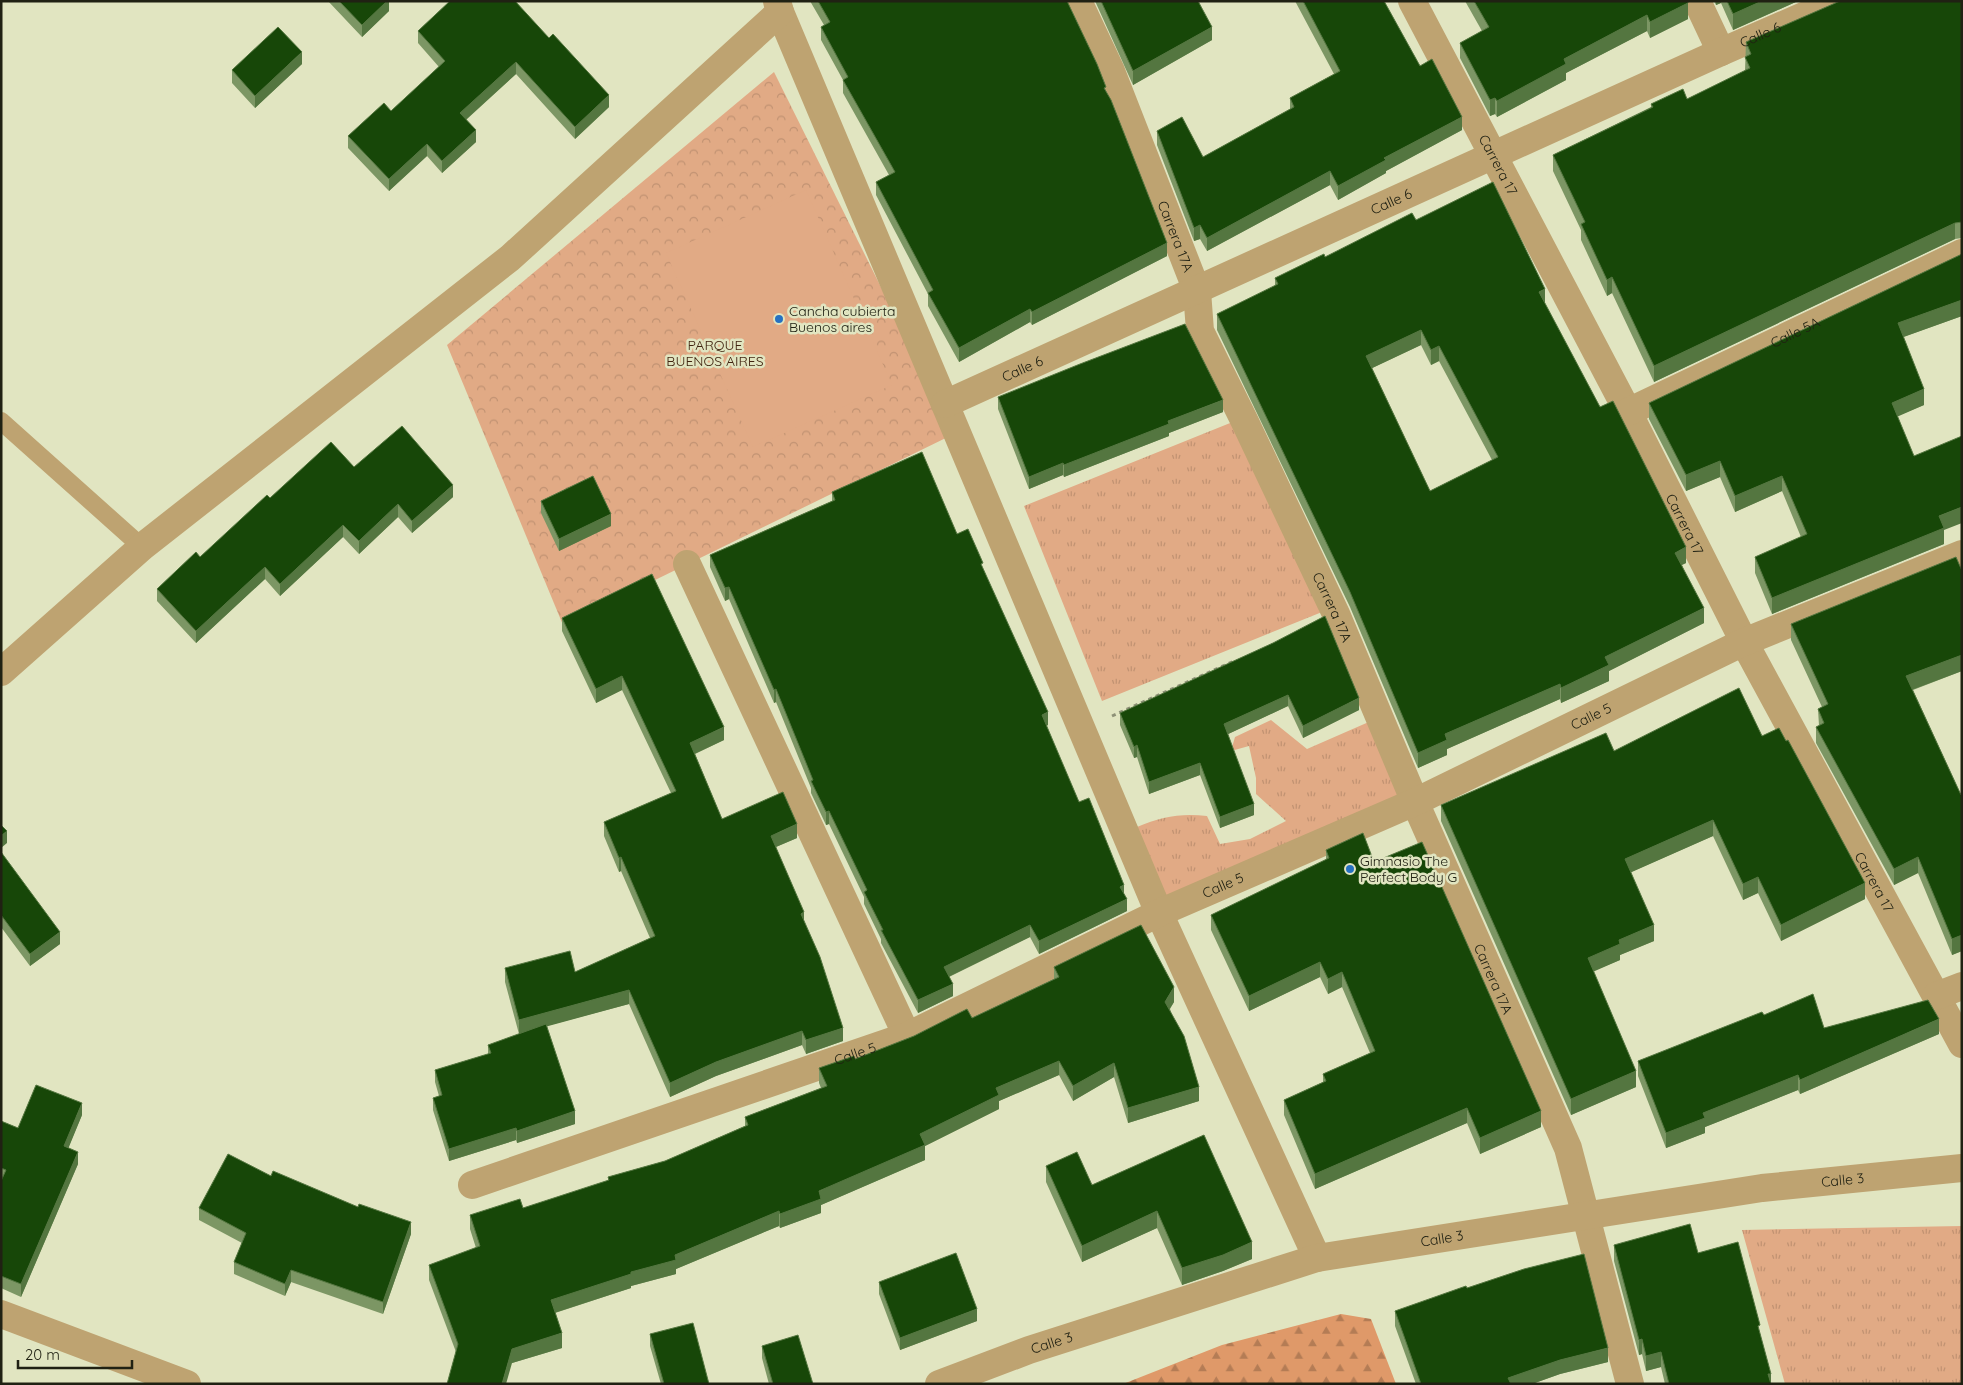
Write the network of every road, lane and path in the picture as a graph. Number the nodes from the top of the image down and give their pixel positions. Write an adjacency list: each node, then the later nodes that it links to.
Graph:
1 (1078, 1): 9 (street, Carrera 17A)
2 (1412, 1): 7 (street, Carrera 17)
3 (1698, 1): 6 (street)
4 (1838, 1): 6 (street, Calle 6)
5 (778, 7): 10 (street); 13 (street)
6 (1721, 52): 7 (street, Calle 6)
7 (1493, 156): 9 (street, Calle 6); 11 (street, Carrera 17)
8 (1962, 253): 11 (street, Calle 5A)
9 (1197, 291): 10 (street, Calle 6); 20 (street, Carrera 17A)
10 (945, 404): 19 (street)
11 (1628, 412): 16 (street, Carrera 17)
12 (1, 421): 13 (lane)
13 (142, 547): 18 (street)
14 (1962, 554): 16 (street, Calle 5)
15 (687, 564): 24 (street)
16 (1744, 642): 20 (street, Calle 5); 23 (street, Carrera 17)
17 (1236, 660): 19 (path)
18 (1, 672)
19 (1082, 730): 21 (street)
20 (1415, 802): 21 (street, Calle 5); 28 (street, Carrera 17A)
21 (1159, 913): 24 (street, Calle 5); 29 (street)
22 (1962, 986): 23 (street)
23 (1936, 996): 25 (street, Carrera 17)
24 (907, 1036): 27 (street, Calle 5)
25 (1962, 1044)
26 (1962, 1168): 28 (street, Calle 3)
27 (472, 1185)
28 (1587, 1215): 29 (street, Calle 3); 33 (street, Carrera 17A)
29 (1317, 1258): 32 (street, Calle 3)
30 (1, 1314): 31 (street)
31 (187, 1384)
32 (939, 1384)
33 (1630, 1384)

